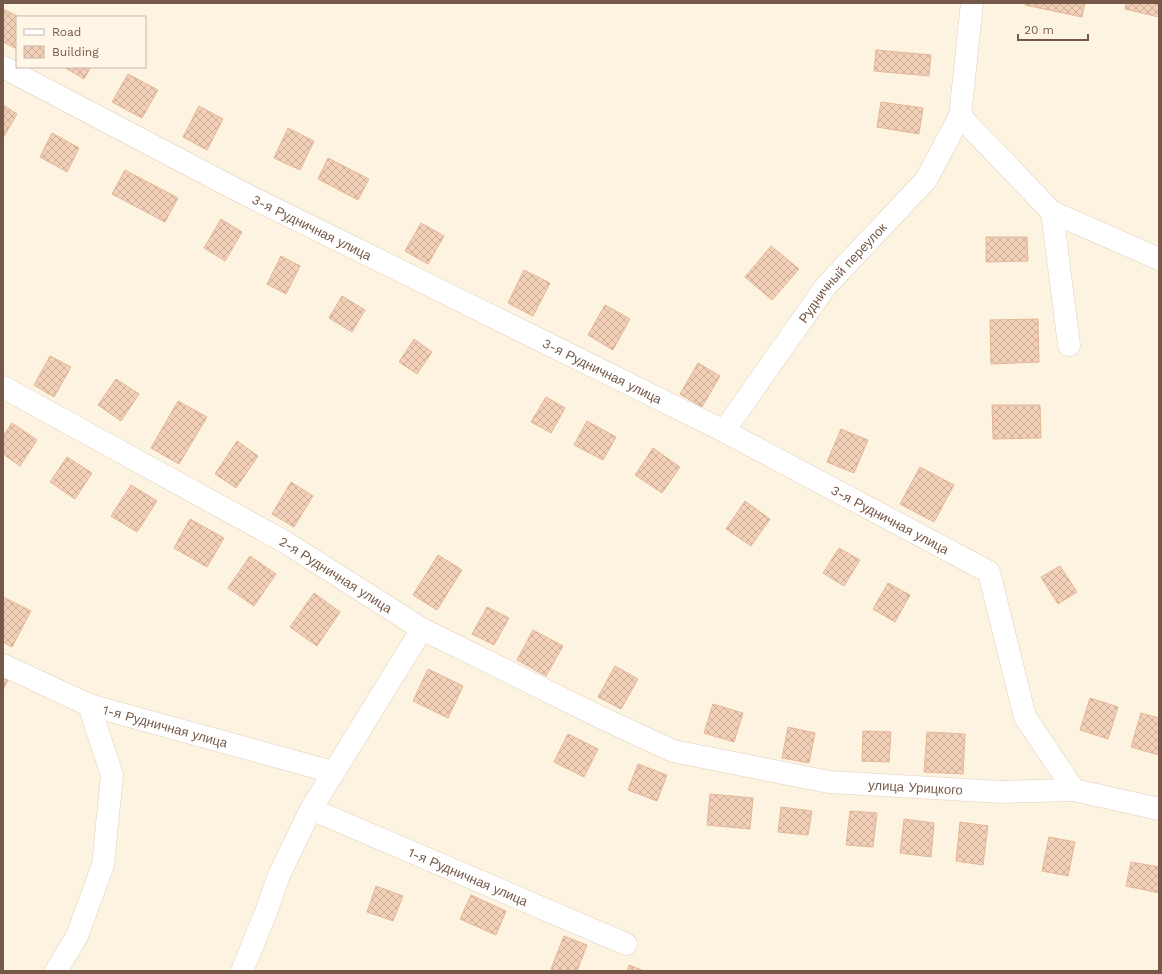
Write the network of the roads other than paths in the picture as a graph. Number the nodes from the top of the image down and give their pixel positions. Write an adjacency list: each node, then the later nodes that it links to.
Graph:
1 (972, 3): 3 (street, Рудничный переулок)
2 (3, 67): 8 (street, 3-я Рудничная улица)
3 (960, 116): 4 (street); 8 (street, Рудничный переулок)
4 (1052, 212): 5 (street); 6 (street)
5 (1159, 259)
6 (1069, 346)
7 (3, 387): 9 (street, 2-я Рудничная улица)
8 (724, 432): 14 (street, 3-я Рудничная улица)
9 (422, 629): 12 (street, 2-я Рудничная улица); 13 (street)
10 (3, 666): 11 (street, 1-я Рудничная улица)
11 (89, 705): 13 (street, 1-я Рудничная улица); 18 (street)
12 (673, 751): 14 (street, улица Урицкого)
13 (333, 772): 15 (street)
14 (1074, 790): 16 (street, улица Урицкого)
15 (311, 809): 17 (street, 1-я Рудничная улица); 19 (street)
16 (1159, 809)
17 (626, 944)
18 (56, 971)
19 (242, 971)

